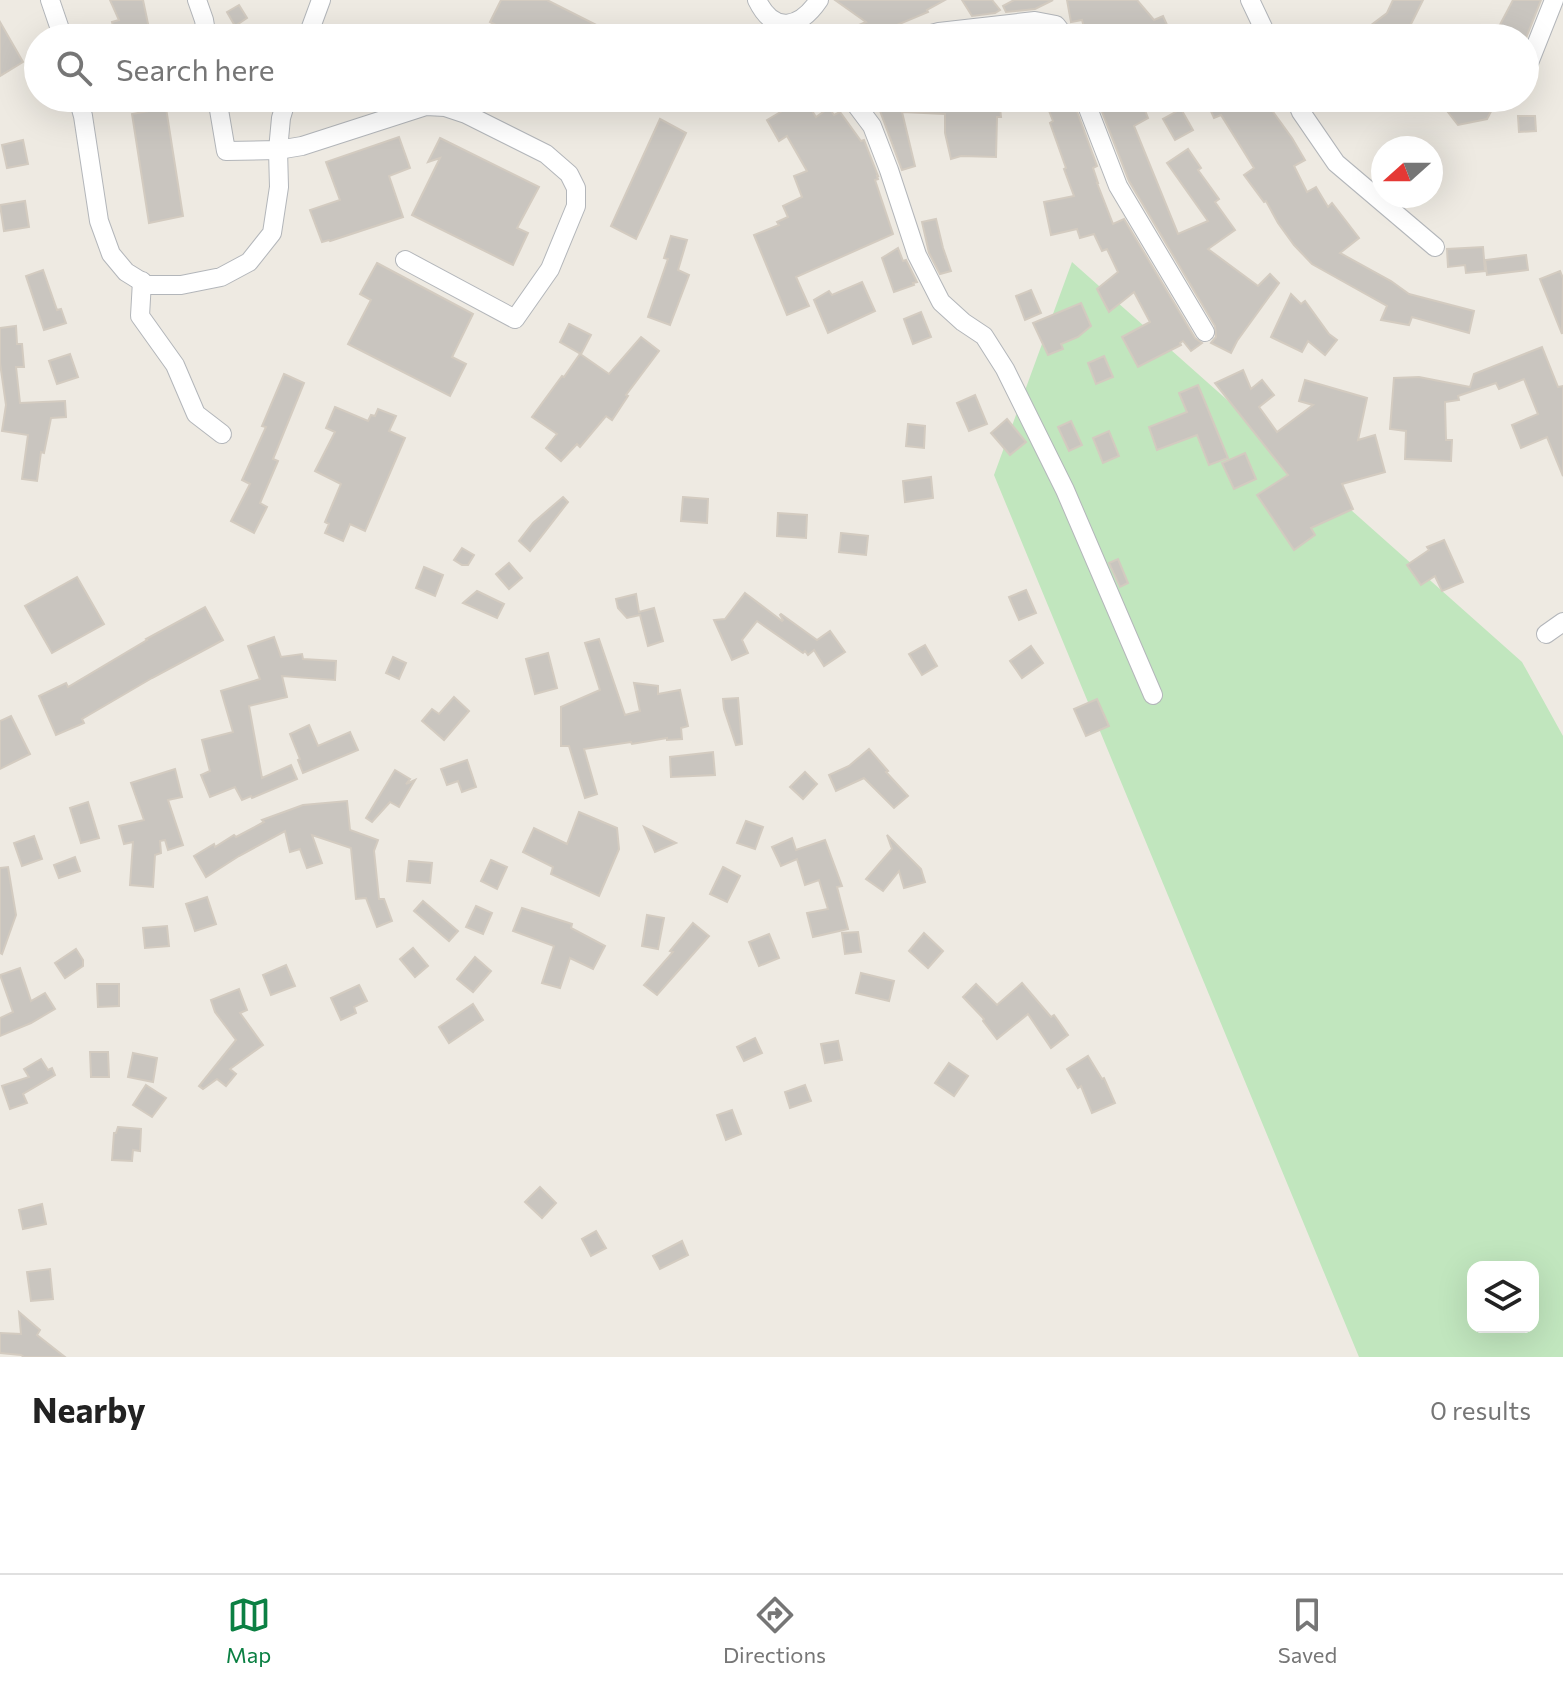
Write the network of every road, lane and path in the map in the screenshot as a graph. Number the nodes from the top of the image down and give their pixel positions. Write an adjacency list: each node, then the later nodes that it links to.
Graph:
1 (50, 0): 8 (street)
2 (197, 0): 9 (street)
3 (321, 0): 10 (street)
4 (757, 0): 11 (street)
5 (819, 0): 12 (street)
6 (1250, 0): 15 (street)
7 (1554, 0): 16 (street)
8 (58, 24)
9 (205, 24)
10 (312, 24)
11 (780, 24)
12 (801, 24)
13 (1009, 24): 14 (street)
14 (1051, 24)
15 (1262, 24)
16 (1539, 38)
17 (82, 112): 28 (street)
18 (219, 112): 25 (street)
19 (283, 112): 25 (street)
20 (407, 112): 25 (street)
21 (460, 112): 27 (street)
22 (862, 112): 33 (street)
23 (1089, 112): 29 (street)
24 (1301, 112): 26 (street)
25 (278, 150): 28 (street)
26 (1435, 247)
27 (405, 260)
28 (142, 281): 30 (street)
29 (1205, 332)
30 (222, 434)
31 (1563, 622): 32 (street)
32 (1546, 634)
33 (1153, 695)

